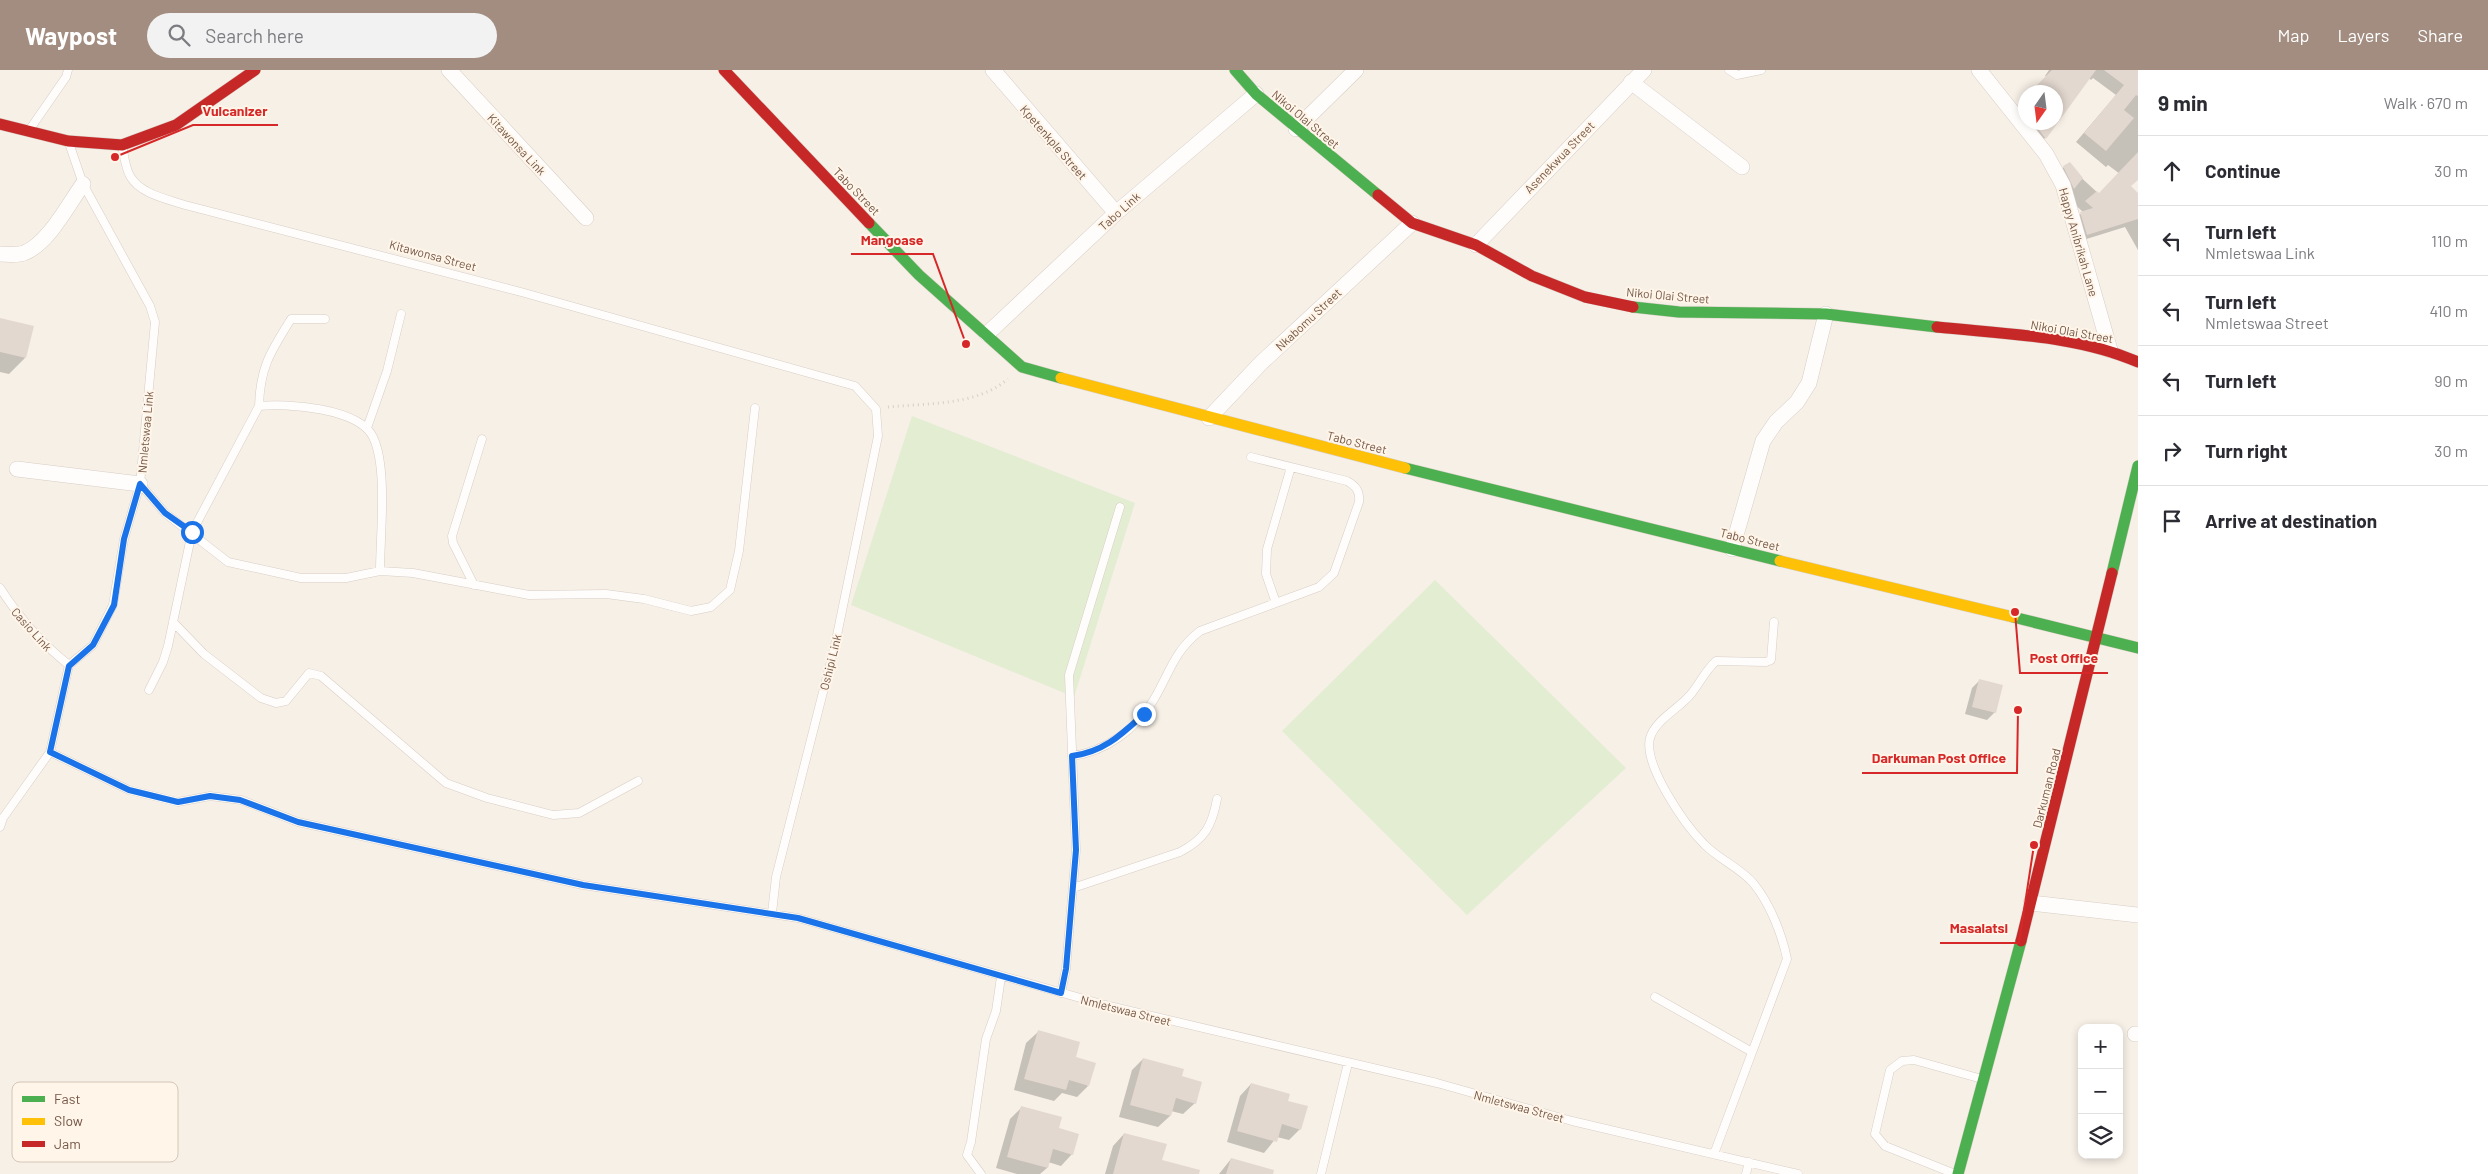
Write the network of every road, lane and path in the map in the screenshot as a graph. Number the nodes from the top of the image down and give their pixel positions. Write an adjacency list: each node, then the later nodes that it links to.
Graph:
1 (68, 70): 16 (lane)
2 (255, 70): 18 (street)
3 (449, 70): 22 (street, Kitawonsa Link)
4 (724, 70): 29 (street, Tabo Street)
5 (993, 70): 21 (street, Kpetenkple Street)
6 (1235, 70): 13 (street, Nikoi Olai Street)
7 (1356, 70): 15 (street)
8 (1644, 70): 12 (street, Asenekwua Street)
9 (1729, 70): 10 (lane)
10 (1761, 70)
11 (1979, 70): 30 (street, Happy Anibrikah Lane)
12 (1631, 82): 19 (street); 24 (street, Asenekwua Street)
13 (1256, 94): 15 (street, Nikoi Olai Street); 21 (street, Tabo Link)
14 (0, 124): 16 (street)
15 (1296, 129): 23 (street, Nikoi Olai Street)
16 (28, 131): 17 (street)
17 (68, 141): 18 (street); 20 (lane, Nmletswaa Link)
18 (122, 145): 35 (lane, Kitawonsa Street)
19 (1742, 167)
20 (83, 184): 25 (street); 43 (lane, Nmletswaa Link)
21 (1116, 213): 29 (street, Tabo Link)
22 (586, 218)
23 (1412, 224): 24 (street, Nikoi Olai Street); 36 (street, Nkabomu Street)
24 (1476, 245): 27 (street, Nikoi Olai Street)
25 (0, 254)
26 (401, 314): 37 (lane)
27 (1826, 314): 30 (street, Nikoi Olai Street); 46 (street)
28 (325, 319): 33 (lane)
29 (987, 334): 32 (street, Tabo Street)
30 (2110, 350): 31 (street, Nikoi Olai Street)
31 (2138, 362)
32 (1022, 367): 35 (path); 36 (street, Tabo Street)
33 (259, 406): 37 (lane); 45 (lane)
34 (755, 408): 48 (lane)
35 (876, 409): 64 (lane, Oshipi Link)
36 (1209, 418): 46 (street, Tabo Street)
37 (367, 428): 47 (lane)
38 (482, 439): 48 (lane)
39 (1251, 457): 41 (lane)
40 (2138, 466): 53 (street, Darkuman Road)
41 (1291, 467): 50 (lane); 50 (lane)
42 (17, 469): 43 (street)
43 (140, 484): 45 (lane); 55 (lane, Nmletswaa Link)
44 (1120, 507): 58 (lane)
45 (192, 532): 47 (lane); 51 (lane)
46 (1732, 549): 53 (street, Tabo Street)
47 (380, 571): 48 (lane)
48 (474, 585)
49 (0, 588): 55 (lane, Casio Link)
50 (1276, 603): 58 (lane)
51 (173, 622): 56 (lane); 59 (lane)
52 (1774, 622): 69 (lane)
53 (2096, 639): 54 (street, Tabo Street); 63 (street, Darkuman Road)
54 (2138, 648)
55 (69, 666): 57 (lane)
56 (149, 690)
57 (50, 752): 61 (lane); 64 (lane, Nmletswaa Street)
58 (1072, 756): 62 (lane)
59 (638, 781)
60 (1217, 799): 62 (lane)
61 (0, 827)
62 (1073, 888): 67 (lane)
63 (2032, 903): 65 (street); 71 (street, Darkuman Road)
64 (772, 913): 66 (lane, Nmletswaa Street)
65 (2138, 916)
66 (1001, 976): 67 (lane, Nmletswaa Street); 74 (lane)
67 (1061, 993): 70 (lane, Nmletswaa Street)
68 (1656, 997): 69 (lane)
69 (1752, 1052): 72 (lane)
70 (1348, 1063): 72 (lane, Nmletswaa Street); 75 (lane)
71 (1984, 1079): 78 (street, Darkuman Road); 78 (lane)
72 (1714, 1154): 73 (lane, Nmletswaa Street)
73 (1749, 1162): 76 (lane); 77 (lane, Nmletswaa Street)
74 (981, 1174)
75 (1321, 1174)
76 (1746, 1174)
77 (1798, 1174)
78 (1957, 1174)

